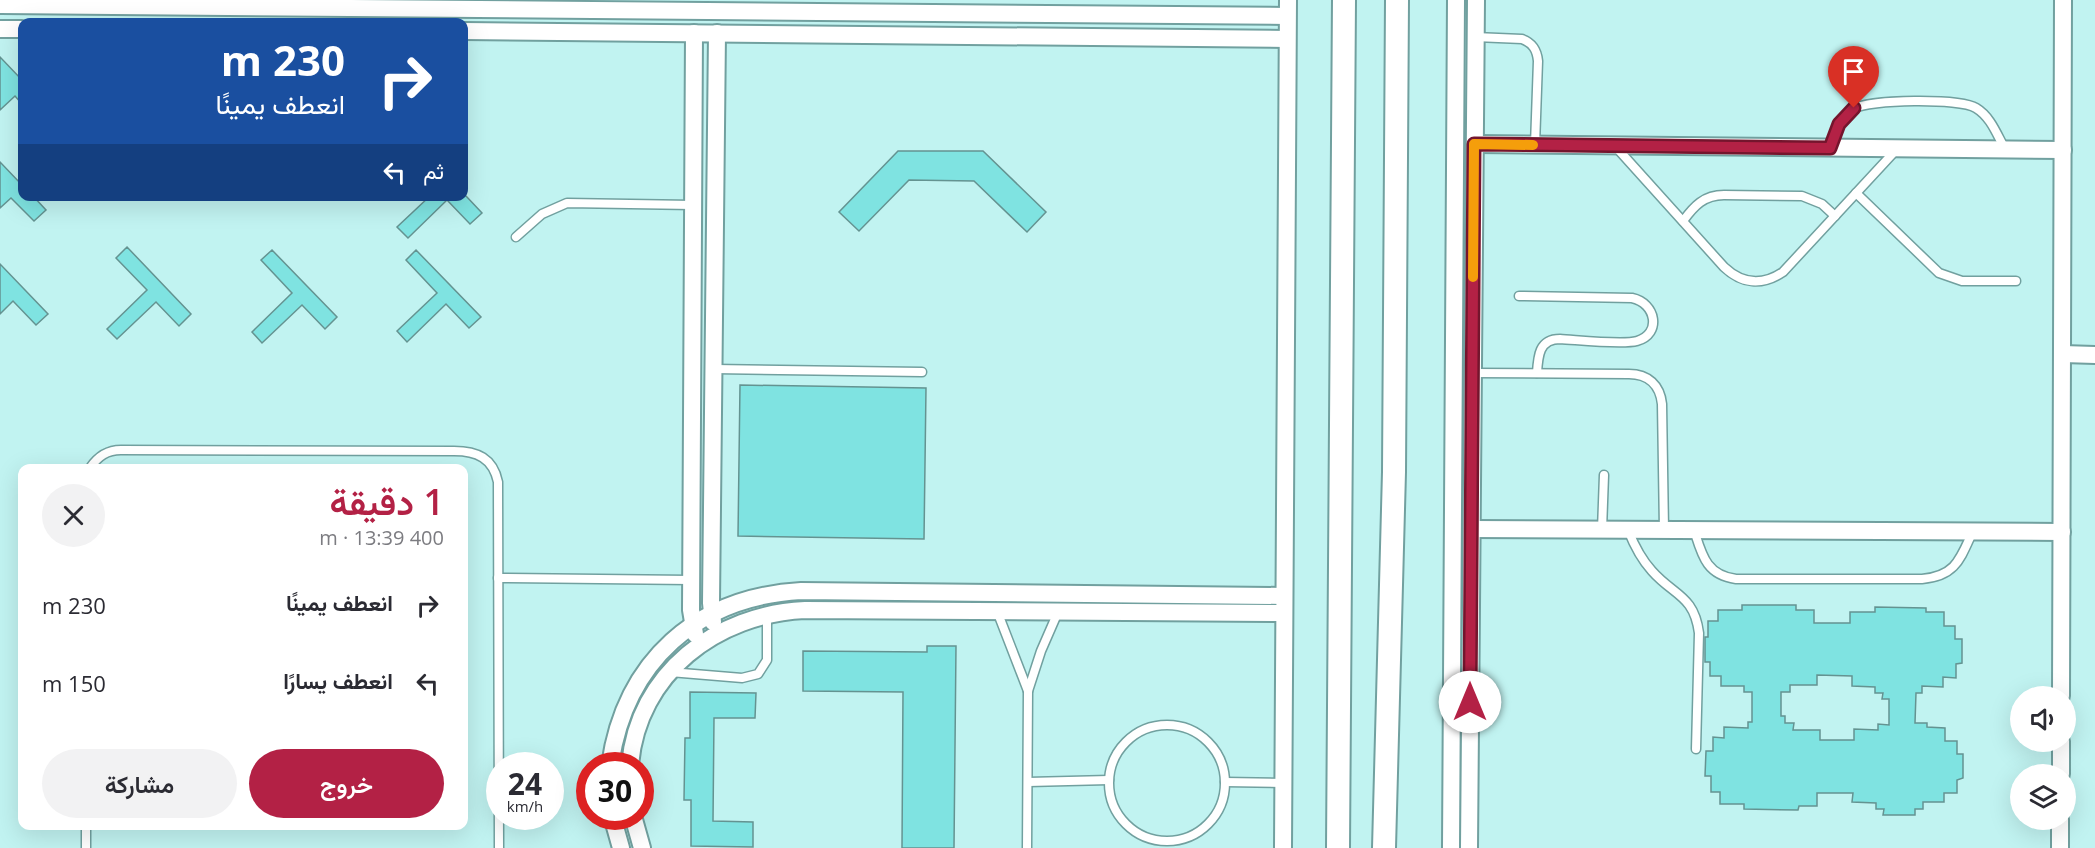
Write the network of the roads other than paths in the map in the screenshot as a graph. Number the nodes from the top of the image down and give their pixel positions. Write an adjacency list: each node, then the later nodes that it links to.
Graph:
1 (1344, 0): 79 (street)
2 (1397, 0): 80 (street)
3 (1456, 0): 81 (street)
4 (1476, 0): 16 (street)
5 (2063, 0): 26 (street)
6 (3, 3): 7 (street)
7 (442, 4): 8 (street)
8 (652, 5): 9 (street)
9 (870, 6): 10 (street)
10 (1288, 8): 17 (street)
11 (0, 29): 12 (street)
12 (18, 29)
13 (468, 31): 14 (street)
14 (694, 33): 15 (street); 19 (street)
15 (717, 33): 17 (street); 18 (street)
16 (1476, 37): 20 (street); 21 (lane)
17 (1287, 39): 51 (street)
18 (717, 79): 19 (street); 36 (street)
19 (694, 80): 28 (street)
20 (1474, 144): 21 (street); 38 (street)
21 (1535, 145): 22 (street)
22 (1615, 145): 23 (street); 30 (lane)
23 (1830, 148): 24 (street); 25 (lane)
24 (1897, 148): 25 (street); 27 (lane)
25 (2005, 150): 26 (street)
26 (2063, 150): 34 (street)
27 (1856, 193): 29 (lane); 32 (lane)
28 (693, 205): 31 (lane); 50 (street)
29 (1835, 216): 30 (lane); 30 (lane)
30 (1683, 221)
31 (516, 237)
32 (2016, 282)
33 (1520, 296): 39 (lane)
34 (2063, 354): 35 (street); 48 (street)
35 (2095, 355)
36 (714, 369): 37 (lane); 54 (street)
37 (922, 372)
38 (1473, 374): 39 (lane); 42 (street)
39 (1537, 374): 45 (lane)
40 (93, 464): 49 (lane)
41 (1604, 475): 43 (lane)
42 (1472, 529): 43 (street); 82 (street)
43 (1602, 530): 44 (street)
44 (1628, 530): 45 (street); 62 (lane)
45 (1664, 530): 46 (street)
46 (1694, 530): 47 (street); 47 (lane)
47 (1973, 531): 48 (street)
48 (2062, 532): 60 (street)
49 (498, 578): 50 (lane); 74 (lane)
50 (691, 580): 56 (street)
51 (1284, 605): 53 (street); 54 (street); 68 (street)
52 (997, 611): 53 (street); 55 (street); 61 (lane)
53 (1059, 612): 61 (lane)
54 (711, 613): 56 (street); 57 (street)
55 (767, 614): 57 (street); 59 (lane)
56 (692, 625): 58 (street); 63 (street)
57 (714, 634): 58 (street)
58 (699, 645): 59 (street)
59 (670, 672): 64 (street)
60 (2061, 686)
61 (1028, 691): 66 (lane)
62 (1696, 749)
63 (613, 752)
64 (633, 752)
65 (1109, 780): 66 (lane); 67 (lane); 67 (lane)
66 (1028, 782): 77 (lane)
67 (1225, 783): 68 (lane)
68 (1283, 783): 78 (street)
69 (86, 830): 73 (lane)
70 (616, 830): 75 (street)
71 (637, 830): 76 (street)
72 (2060, 830): 83 (street)
73 (86, 848)
74 (499, 848)
75 (621, 848)
76 (642, 848)
77 (1027, 848)
78 (1283, 848)
79 (1338, 848)
80 (1384, 848)
81 (1451, 848)
82 (1469, 848)
83 (2060, 848)

